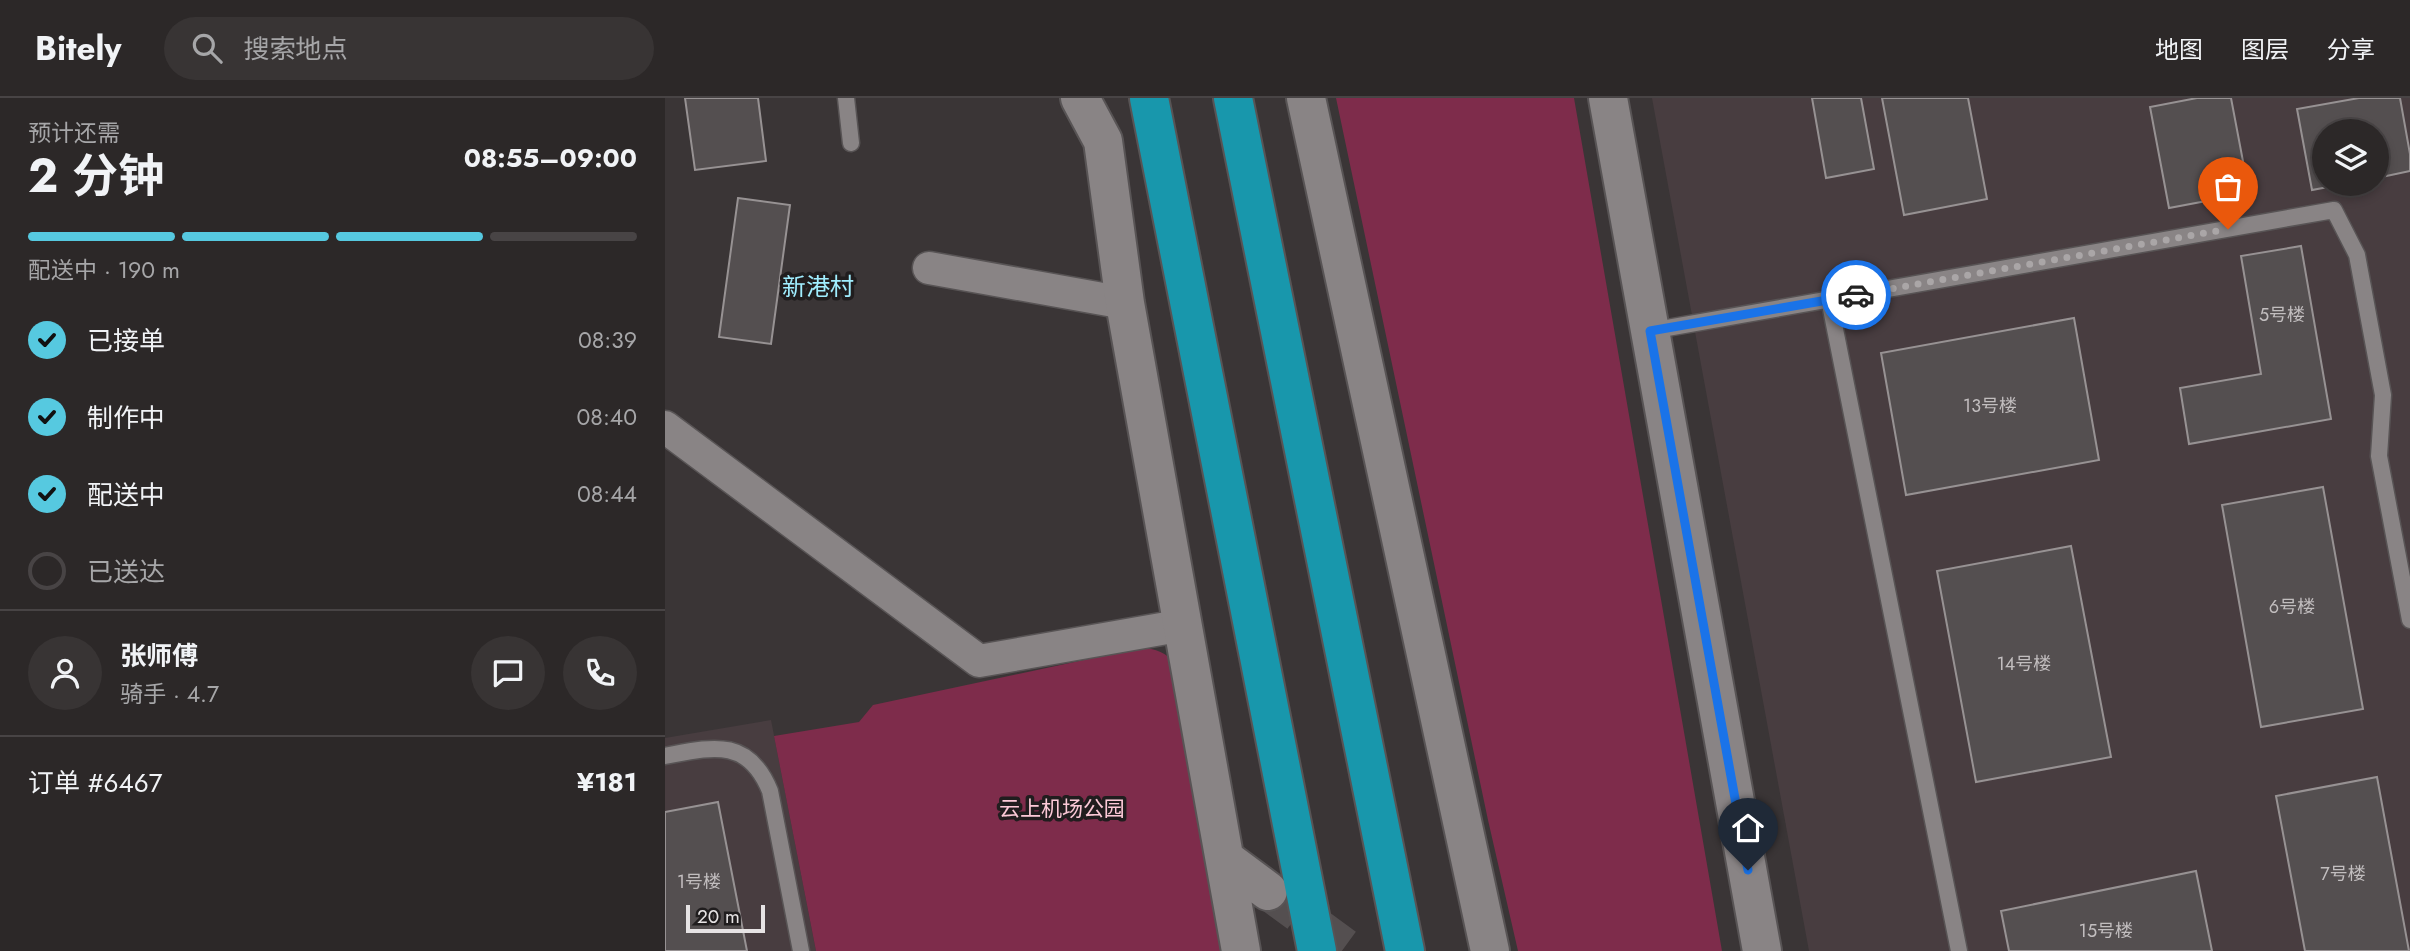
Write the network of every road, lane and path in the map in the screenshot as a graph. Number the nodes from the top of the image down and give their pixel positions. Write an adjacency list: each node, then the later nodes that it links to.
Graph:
1 (846, 98): 7 (lane)
2 (1080, 98): 10 (street)
3 (1149, 98): 20 (highway)
4 (1233, 98): 21 (highway)
5 (1306, 98): 22 (street)
6 (1608, 98): 11 (street)
7 (851, 143)
8 (929, 268): 10 (street)
9 (1829, 299): 11 (lane); 13 (lane); 24 (lane)
10 (1125, 303): 14 (street)
11 (1650, 331): 23 (street)
12 (665, 427): 14 (street)
13 (2410, 620)
14 (1184, 625): 16 (street)
15 (665, 756): 18 (lane)
16 (1225, 859): 17 (street); 19 (street)
17 (1268, 891)
18 (801, 951)
19 (1241, 951)
20 (1317, 951)
21 (1405, 951)
22 (1490, 951)
23 (1762, 951)
24 (1959, 951)

